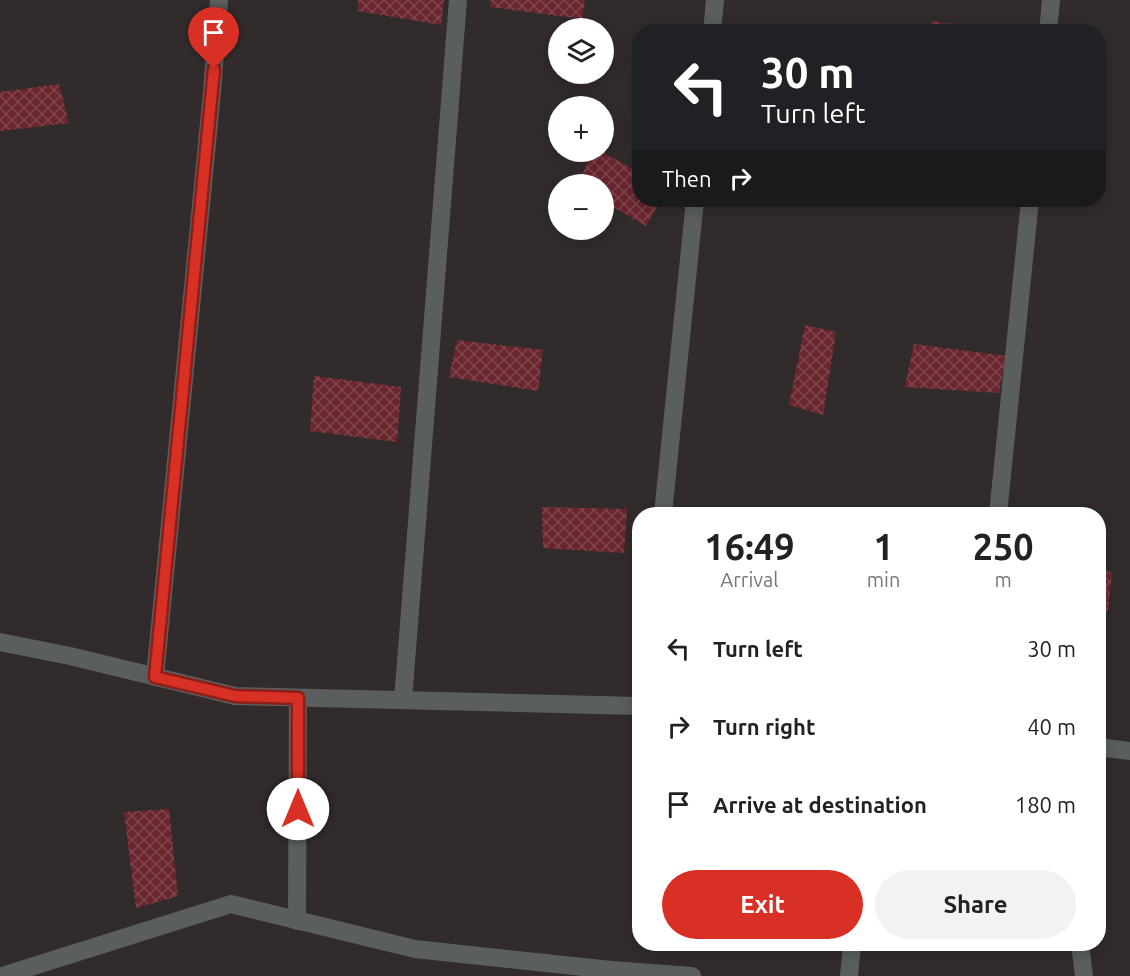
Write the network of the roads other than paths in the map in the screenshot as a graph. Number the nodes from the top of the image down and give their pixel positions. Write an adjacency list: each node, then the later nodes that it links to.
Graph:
1 (219, 0): 12 (street)
2 (458, 0): 14 (street)
3 (715, 0): 5 (street)
4 (1051, 0): 6 (street)
5 (712, 24)
6 (1049, 24)
7 (694, 207): 9 (street)
8 (1029, 207): 10 (street)
9 (664, 507)
10 (999, 507)
11 (0, 642): 12 (street)
12 (155, 677): 13 (street)
13 (298, 698): 14 (street); 18 (street)
14 (403, 700): 15 (street)
15 (632, 706)
16 (1106, 748): 17 (street)
17 (1130, 751)
18 (297, 921): 21 (street); 22 (street)
19 (851, 951): 24 (street)
20 (1081, 951): 25 (street)
21 (611, 973): 23 (street)
22 (2, 976)
23 (692, 976)
24 (849, 976)
25 (1084, 976)

